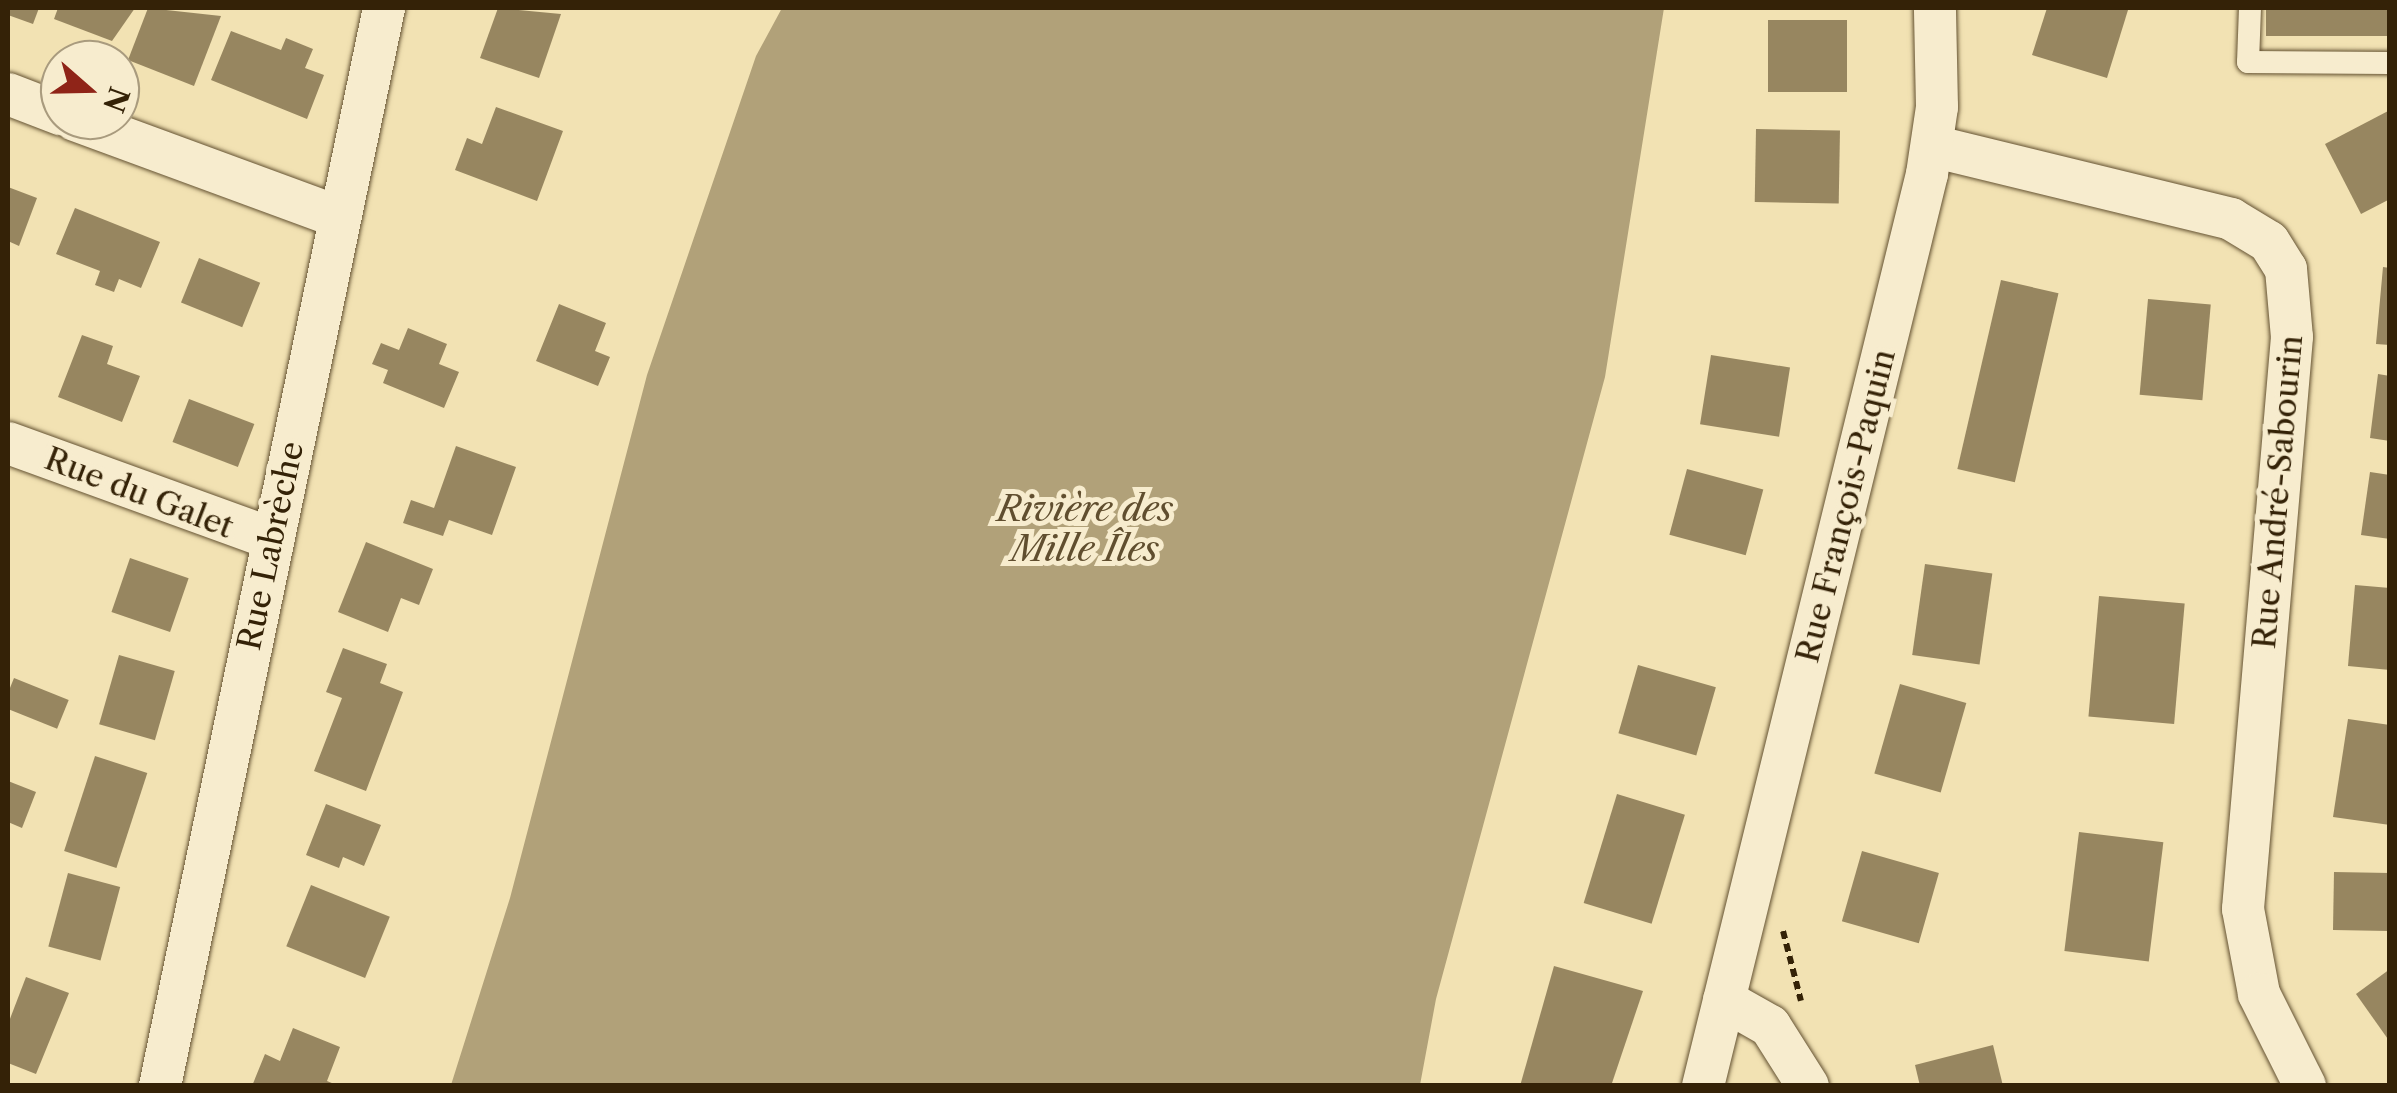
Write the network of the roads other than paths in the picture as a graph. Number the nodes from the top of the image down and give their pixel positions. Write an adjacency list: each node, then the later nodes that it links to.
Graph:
1 (384, 8): 9 (street, Rue Labrèche)
2 (1935, 8): 8 (street, Rue François-Paquin)
3 (2250, 8): 4 (lane)
4 (2390, 63)
5 (8, 94): 6 (street)
6 (40, 106)
7 (129, 140): 9 (street)
8 (1932, 146): 12 (street, Rue François-Paquin); 16 (street, Rue André-Sabourin)
9 (339, 217): 11 (street, Rue Labrèche)
10 (8, 443): 11 (street, Rue du Galet)
11 (272, 538): 13 (street, Rue Labrèche)
12 (1724, 1000): 14 (street, Rue François-Paquin); 15 (street)
13 (160, 1086)
14 (1702, 1086)
15 (1808, 1086)
16 (2305, 1086)

